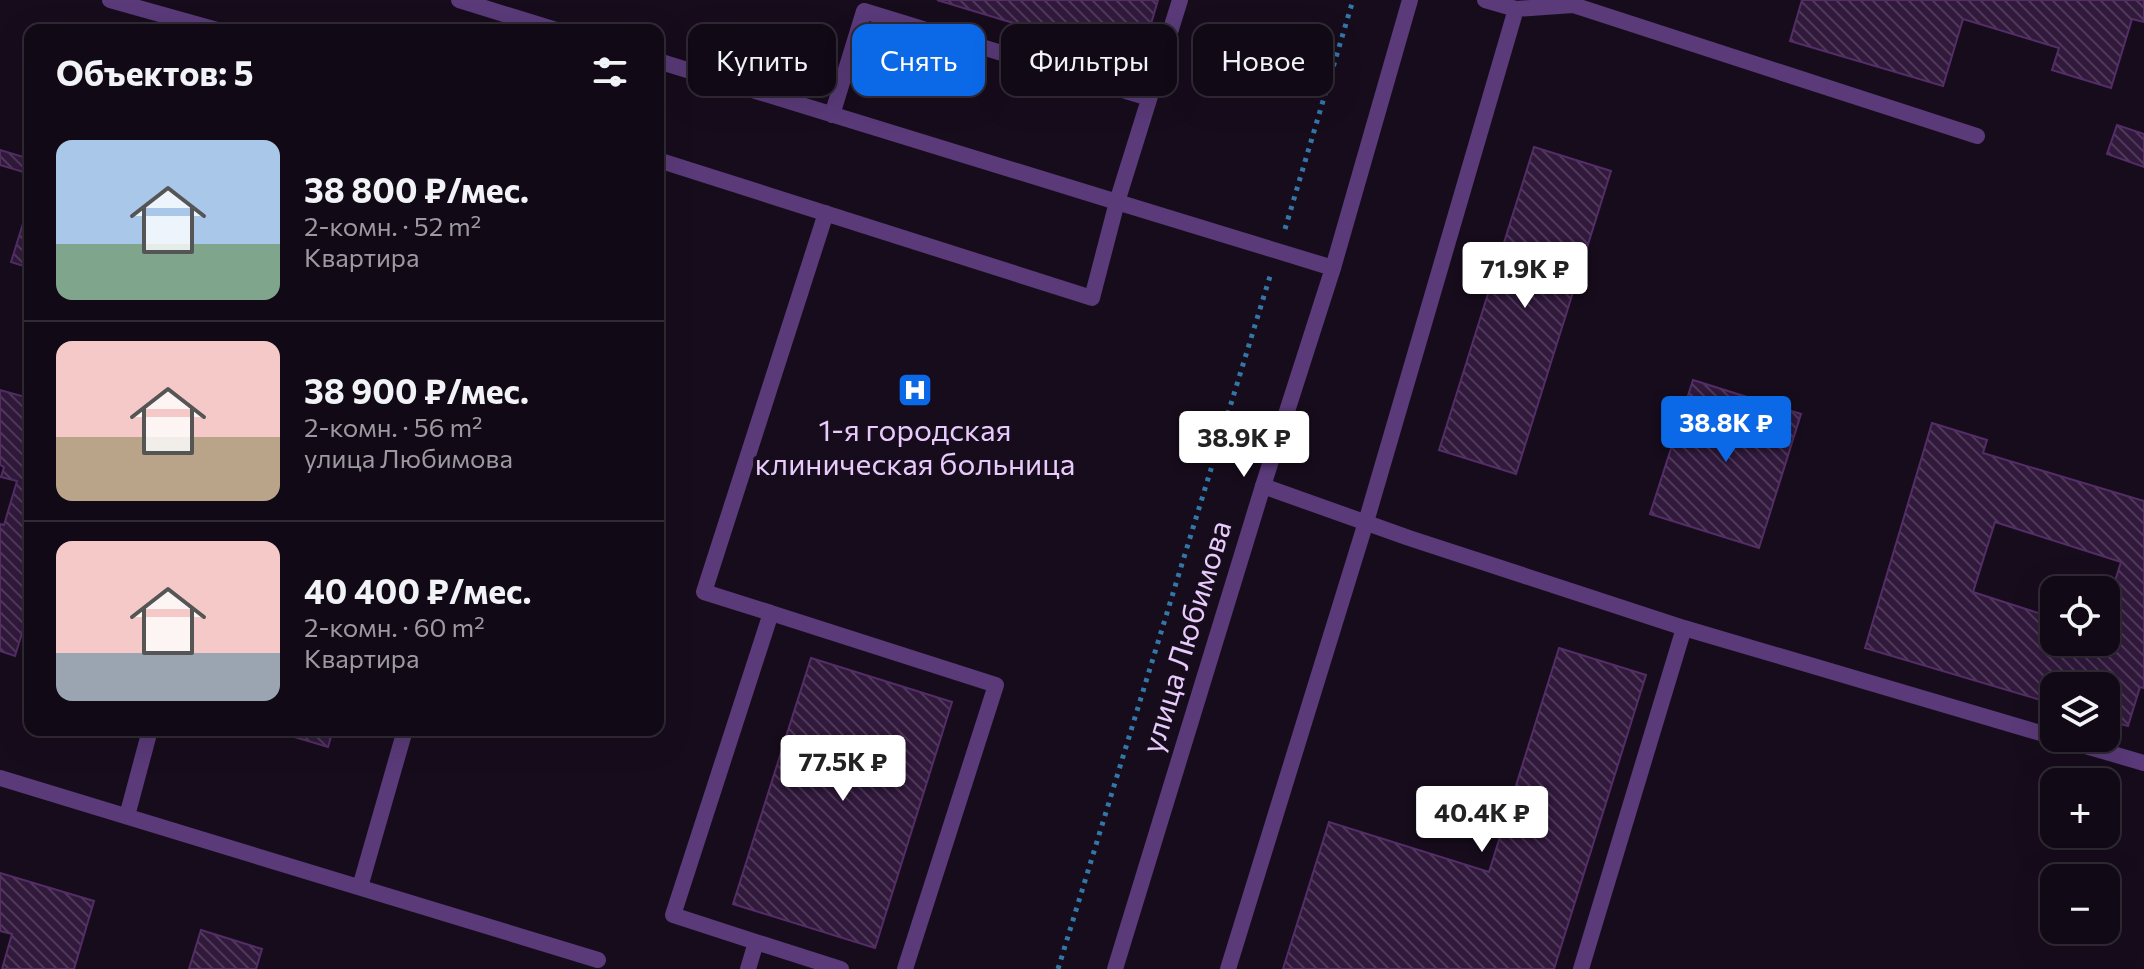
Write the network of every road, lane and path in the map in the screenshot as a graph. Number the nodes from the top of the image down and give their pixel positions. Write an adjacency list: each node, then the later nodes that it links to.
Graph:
1 (110, 0): 8 (street)
2 (459, 0): 9 (street)
3 (1180, 0): 11 (street)
4 (1353, 0): 17 (path)
5 (1410, 0): 18 (street, улица Любимова)
6 (1485, 0): 7 (street)
7 (1516, 9): 13 (street); 20 (street)
8 (196, 24)
9 (537, 24)
10 (664, 63): 12 (street)
11 (1149, 98): 12 (street); 15 (street)
12 (832, 115): 15 (street)
13 (1977, 136)
14 (664, 162): 16 (street)
15 (1117, 202): 16 (street); 17 (street)
16 (826, 213): 21 (street)
17 (1278, 251): 18 (street); 36 (path)
18 (1333, 268): 19 (street, улица Любимова)
19 (1263, 486): 20 (street); 37 (street, улица Любимова)
20 (1366, 522): 22 (street); 38 (street)
21 (771, 613): 31 (street); 35 (street)
22 (1684, 628): 23 (street); 39 (street)
23 (2040, 732)
24 (148, 736): 29 (street)
25 (403, 736): 30 (street)
26 (2107, 752): 27 (street)
27 (2144, 763)
28 (0, 778): 29 (street)
29 (127, 816): 30 (street)
30 (360, 887): 32 (street)
31 (756, 942): 33 (street); 34 (street)
32 (598, 960)
33 (748, 969)
34 (841, 969)
35 (905, 969)
36 (1058, 969)
37 (1115, 969)
38 (1228, 969)
39 (1581, 969)

